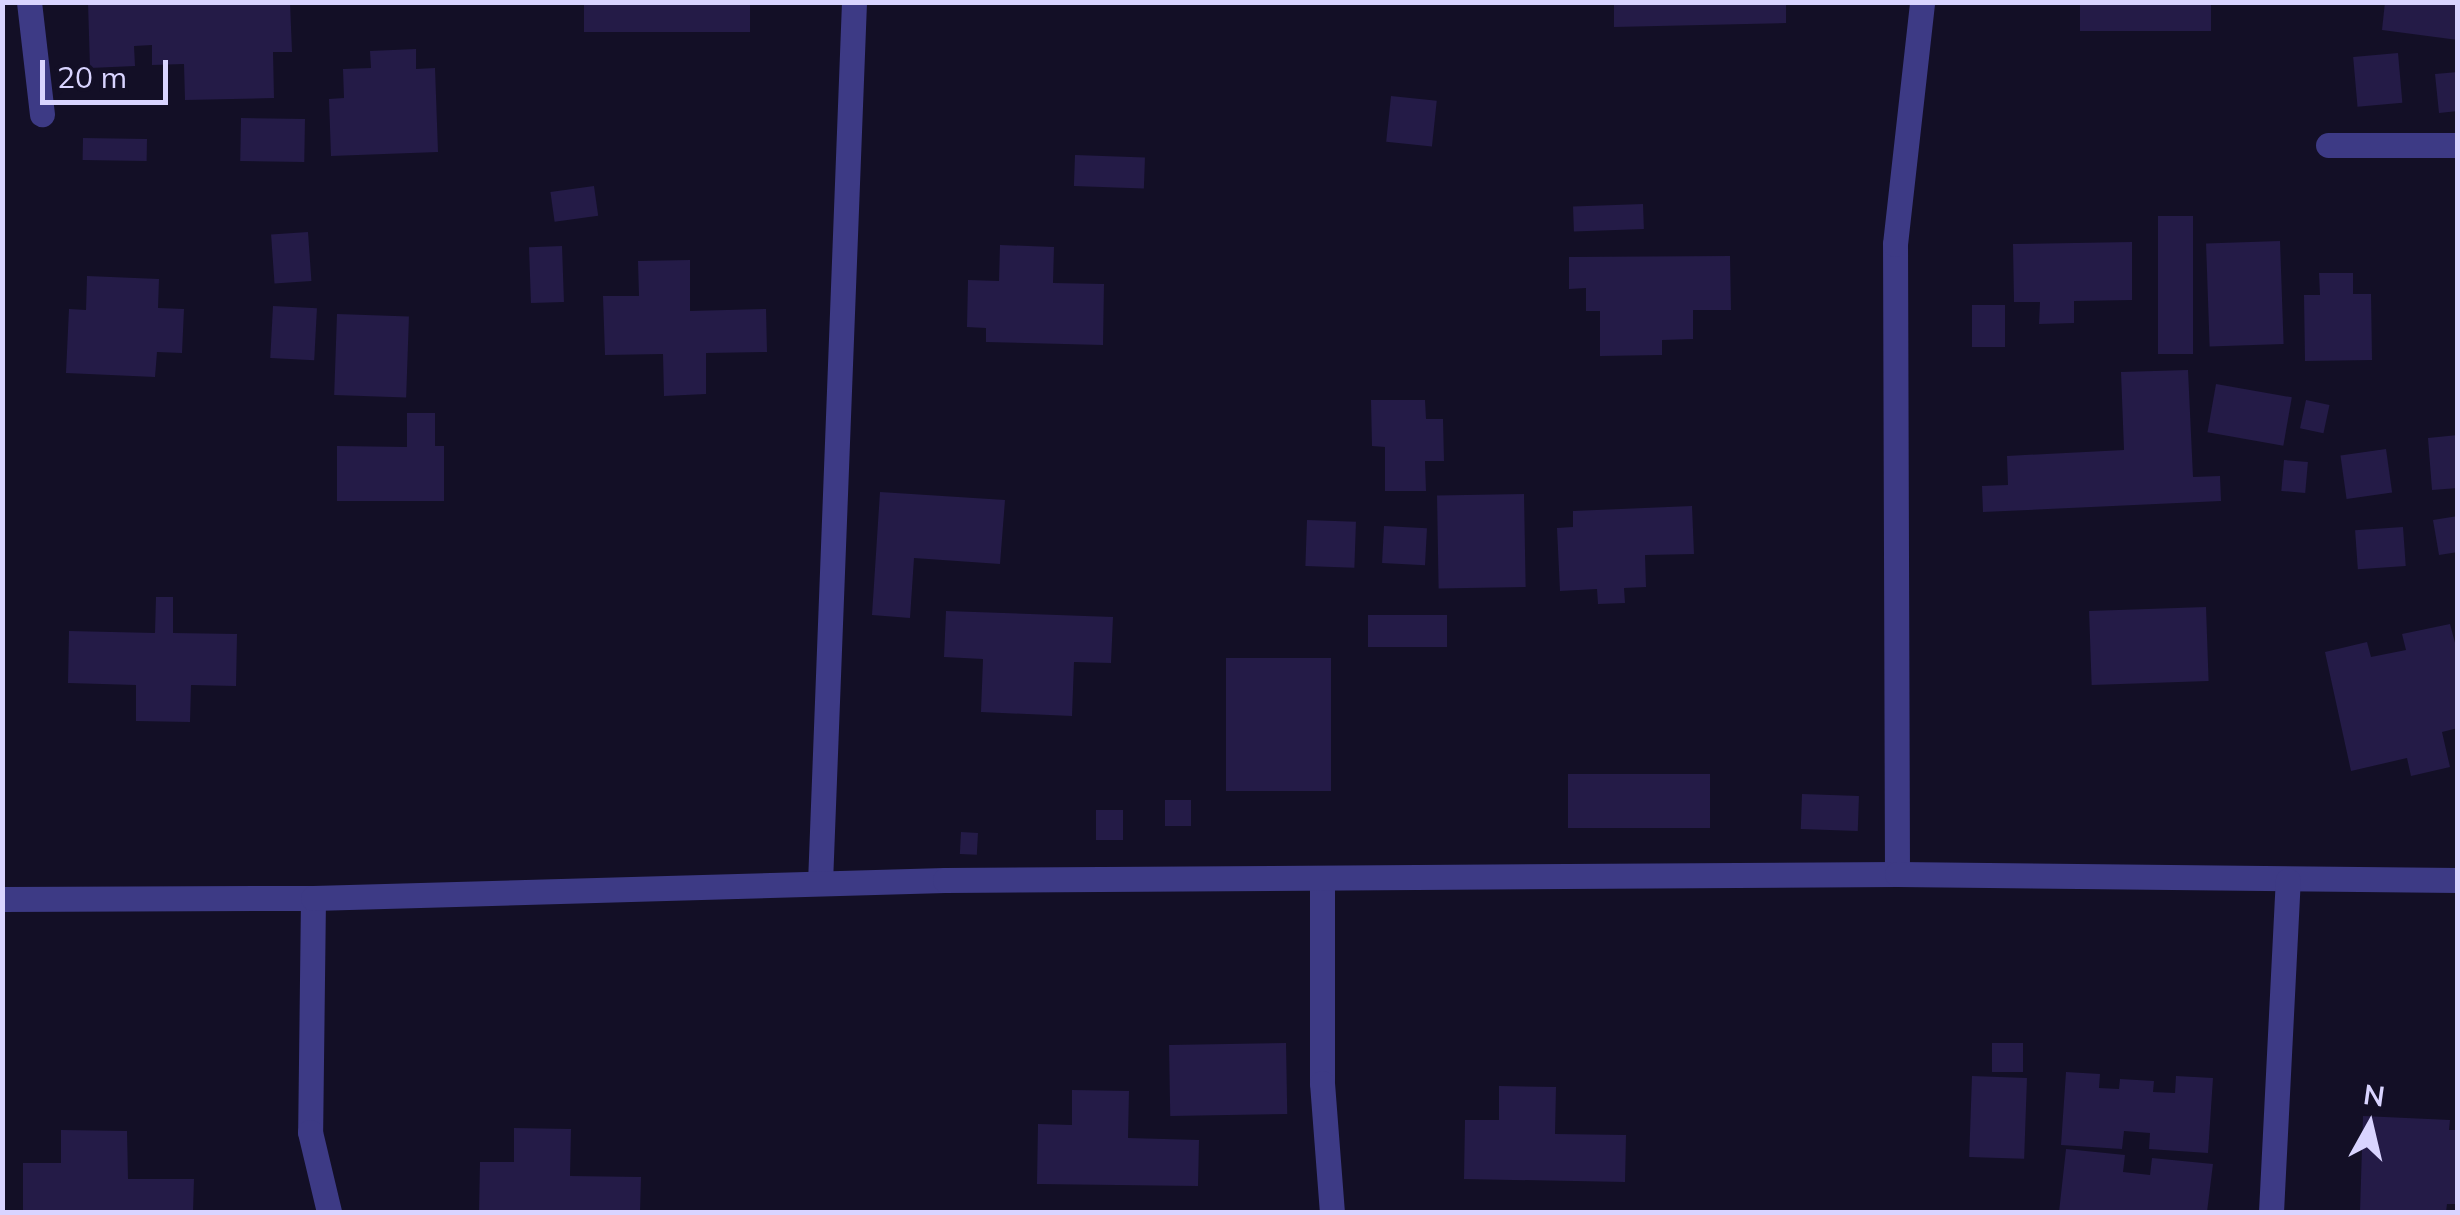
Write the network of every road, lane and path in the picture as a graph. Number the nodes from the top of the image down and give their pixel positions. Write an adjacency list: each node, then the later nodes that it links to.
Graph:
1 (29, 2): 4 (street)
2 (854, 2): 11 (street)
3 (1922, 2): 7 (street)
4 (42, 114)
5 (2328, 144): 6 (street)
6 (2458, 145)
7 (1898, 874): 8 (street); 9 (street)
8 (1322, 879): 11 (street); 15 (street)
9 (2288, 880): 10 (street); 16 (street)
10 (2458, 880)
11 (820, 883): 12 (street)
12 (313, 898): 13 (street); 14 (street)
13 (2, 899)
14 (329, 1212)
15 (1332, 1212)
16 (2271, 1212)

